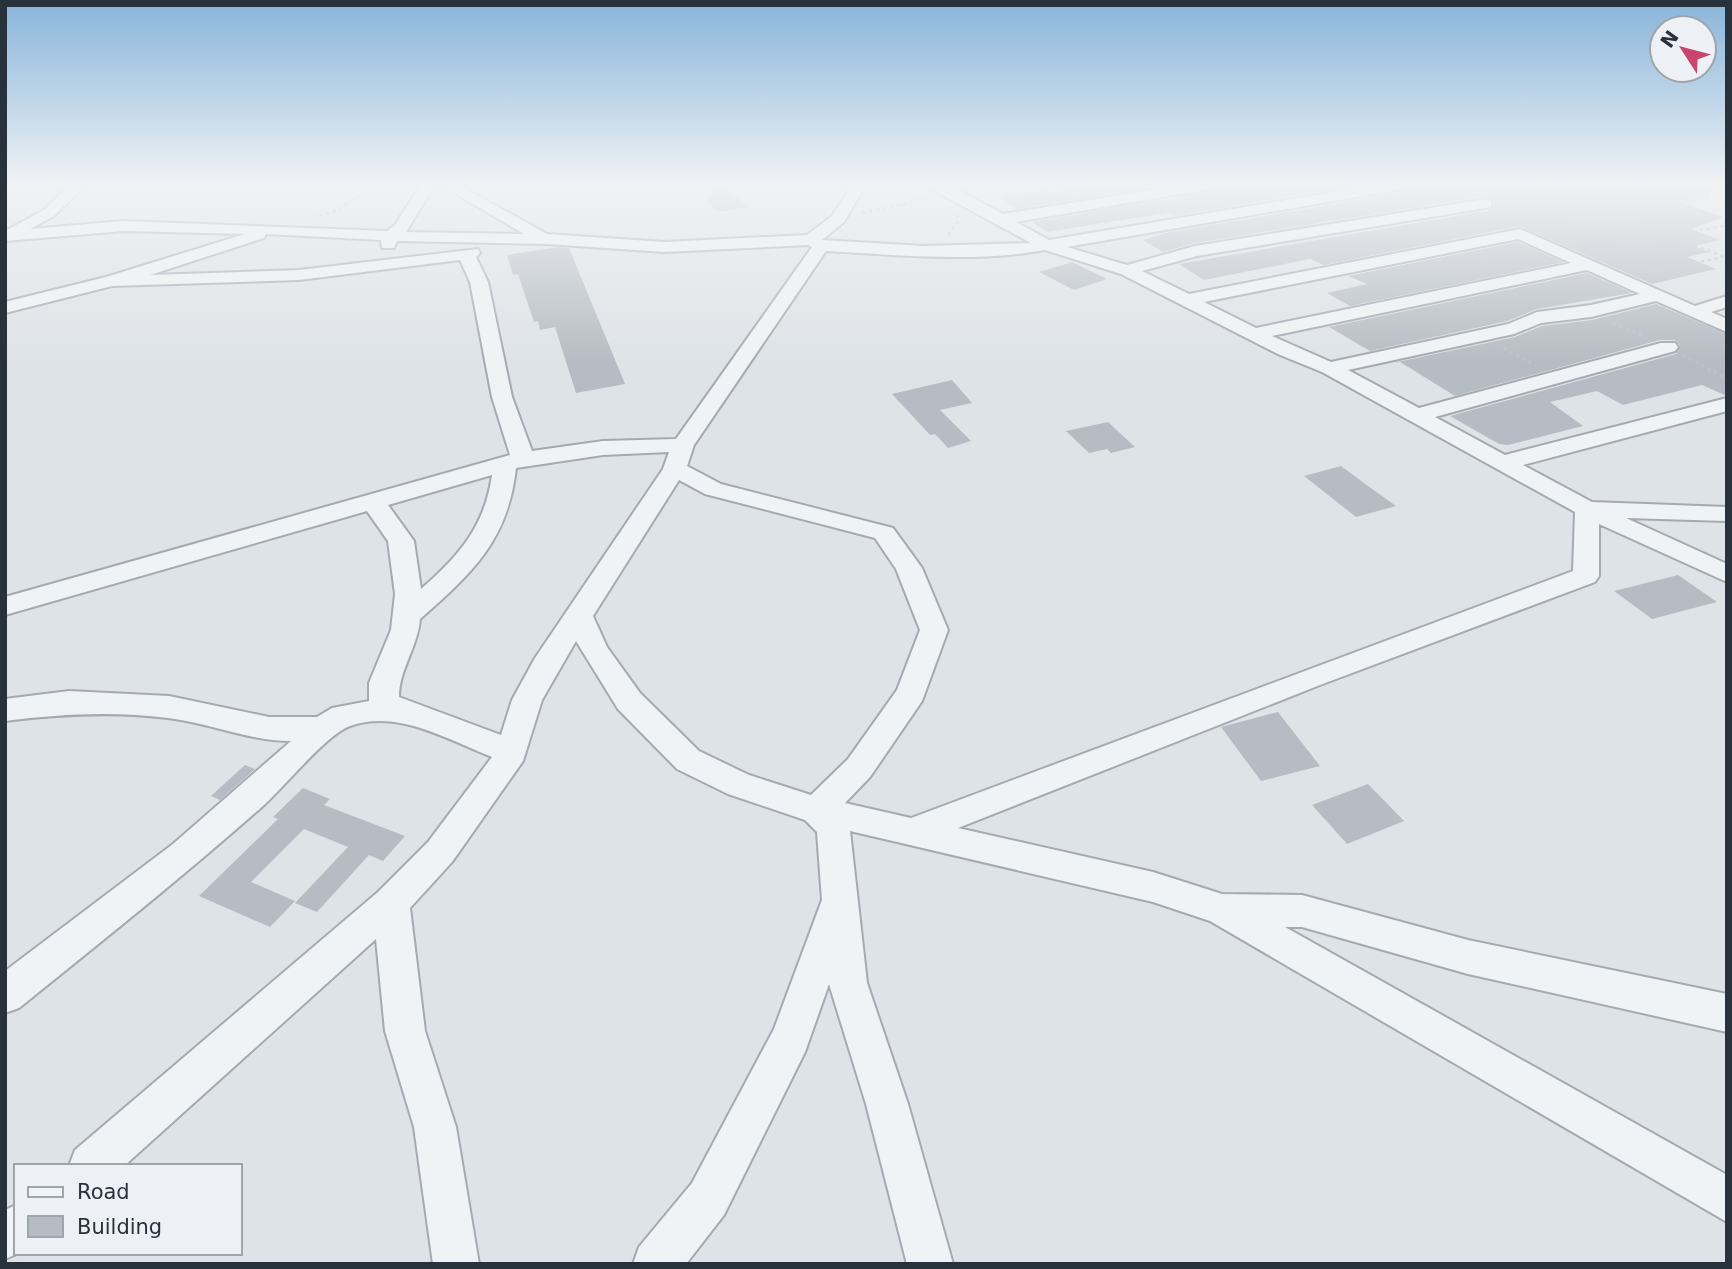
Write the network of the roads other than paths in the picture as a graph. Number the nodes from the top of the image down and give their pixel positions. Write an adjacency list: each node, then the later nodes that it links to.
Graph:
1 (227, 244): 18 (street)
2 (388, 244): 16 (street)
3 (523, 244): 14 (street)
4 (625, 244): 5 (street)
5 (770, 244)
6 (815, 244): 30 (street)
7 (832, 244): 13 (street)
8 (1045, 244): 13 (street)
9 (1058, 244): 13 (street)
10 (1241, 244): 17 (street)
11 (1468, 244): 20 (street)
12 (1542, 244): 15 (street)
13 (1048, 246): 17 (street)
14 (466, 254): 16 (street); 31 (street)
15 (1579, 261): 19 (street); 25 (street)
16 (368, 268): 18 (street)
17 (1127, 270): 20 (street)
18 (112, 281): 22 (street)
19 (1656, 296): 23 (street); 27 (street)
20 (1187, 300): 25 (street)
21 (1727, 302): 23 (street)
22 (5, 308)
23 (1694, 312): 24 (street)
24 (1727, 326)
25 (1255, 334): 27 (street)
26 (1668, 347): 29 (street)
27 (1329, 369): 29 (street)
28 (1727, 404): 32 (street)
29 (1415, 416): 32 (street)
30 (679, 457): 31 (street); 39 (street); 44 (street)
31 (514, 461): 33 (street); 38 (street)
32 (1502, 463): 34 (street)
33 (373, 502): 37 (street); 38 (street)
34 (1587, 509): 35 (street); 36 (street); 45 (street)
35 (1727, 514)
36 (1727, 574)
37 (5, 606)
38 (407, 615): 40 (street)
39 (579, 616): 43 (street); 44 (street)
40 (384, 709): 42 (street); 43 (street)
41 (5, 710): 42 (street)
42 (322, 729): 49 (street)
43 (512, 752): 47 (street)
44 (817, 810): 45 (street); 46 (street)
45 (916, 830): 48 (street)
46 (840, 900): 54 (street); 55 (street)
47 (391, 903): 51 (street); 53 (street)
48 (1221, 909): 50 (street); 52 (street)
49 (5, 995)
50 (1727, 1013)
51 (93, 1164)
52 (1727, 1200)
53 (456, 1264)
54 (656, 1264)
55 (930, 1264)

